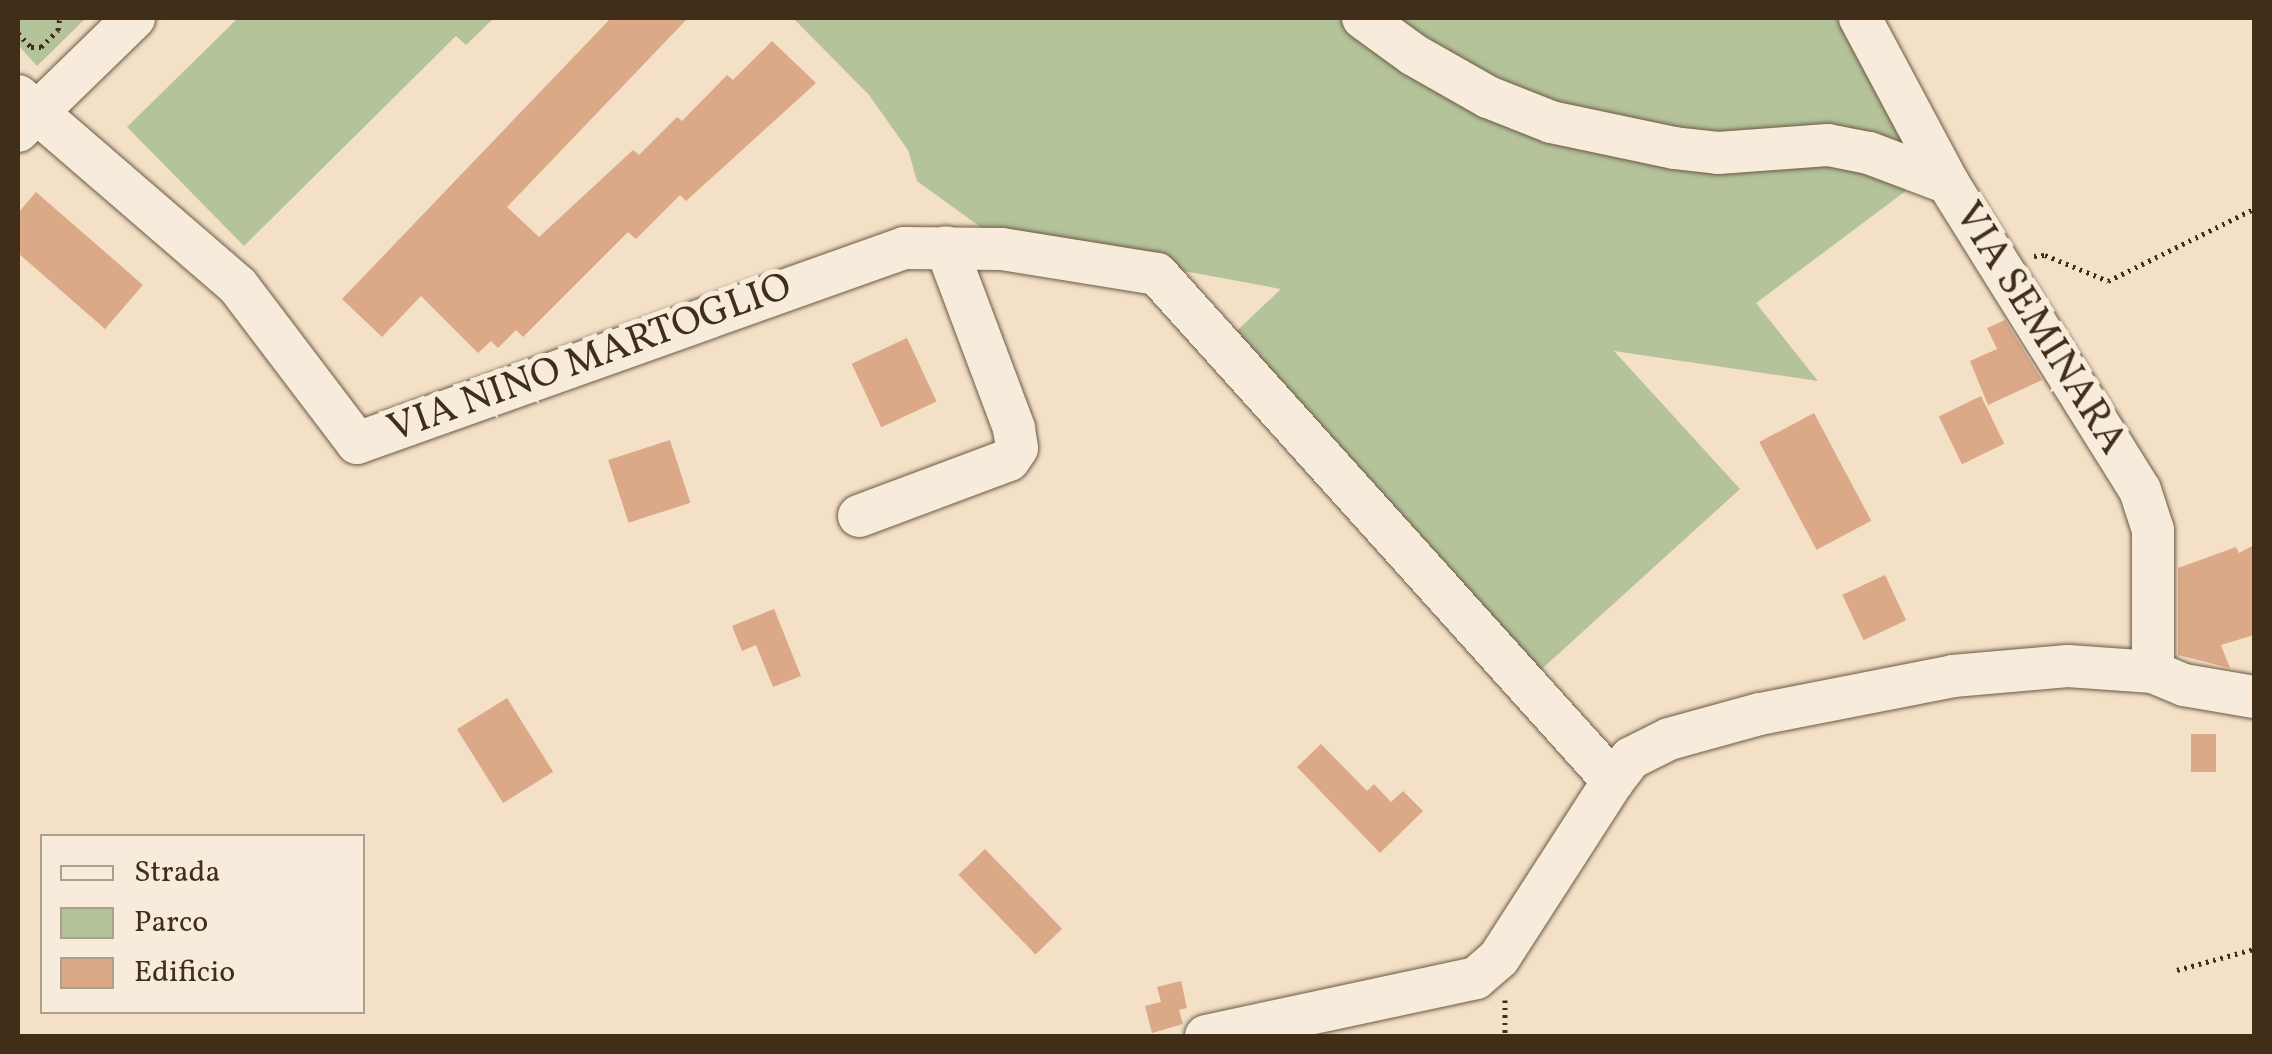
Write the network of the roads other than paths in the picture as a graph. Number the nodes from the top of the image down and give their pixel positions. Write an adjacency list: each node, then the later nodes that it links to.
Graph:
1 (134, 18): 4 (street)
2 (1363, 18): 5 (street, VIA SEMINARA)
3 (1860, 18): 5 (street)
4 (23, 114): 6 (street, VIA NINO MARTOGLIO)
5 (1948, 183): 8 (street, VIA SEMINARA)
6 (946, 246): 7 (street); 10 (street)
7 (859, 516)
8 (2153, 672): 9 (street); 10 (street)
9 (2254, 697)
10 (1613, 780): 11 (street)
11 (1206, 1036)

